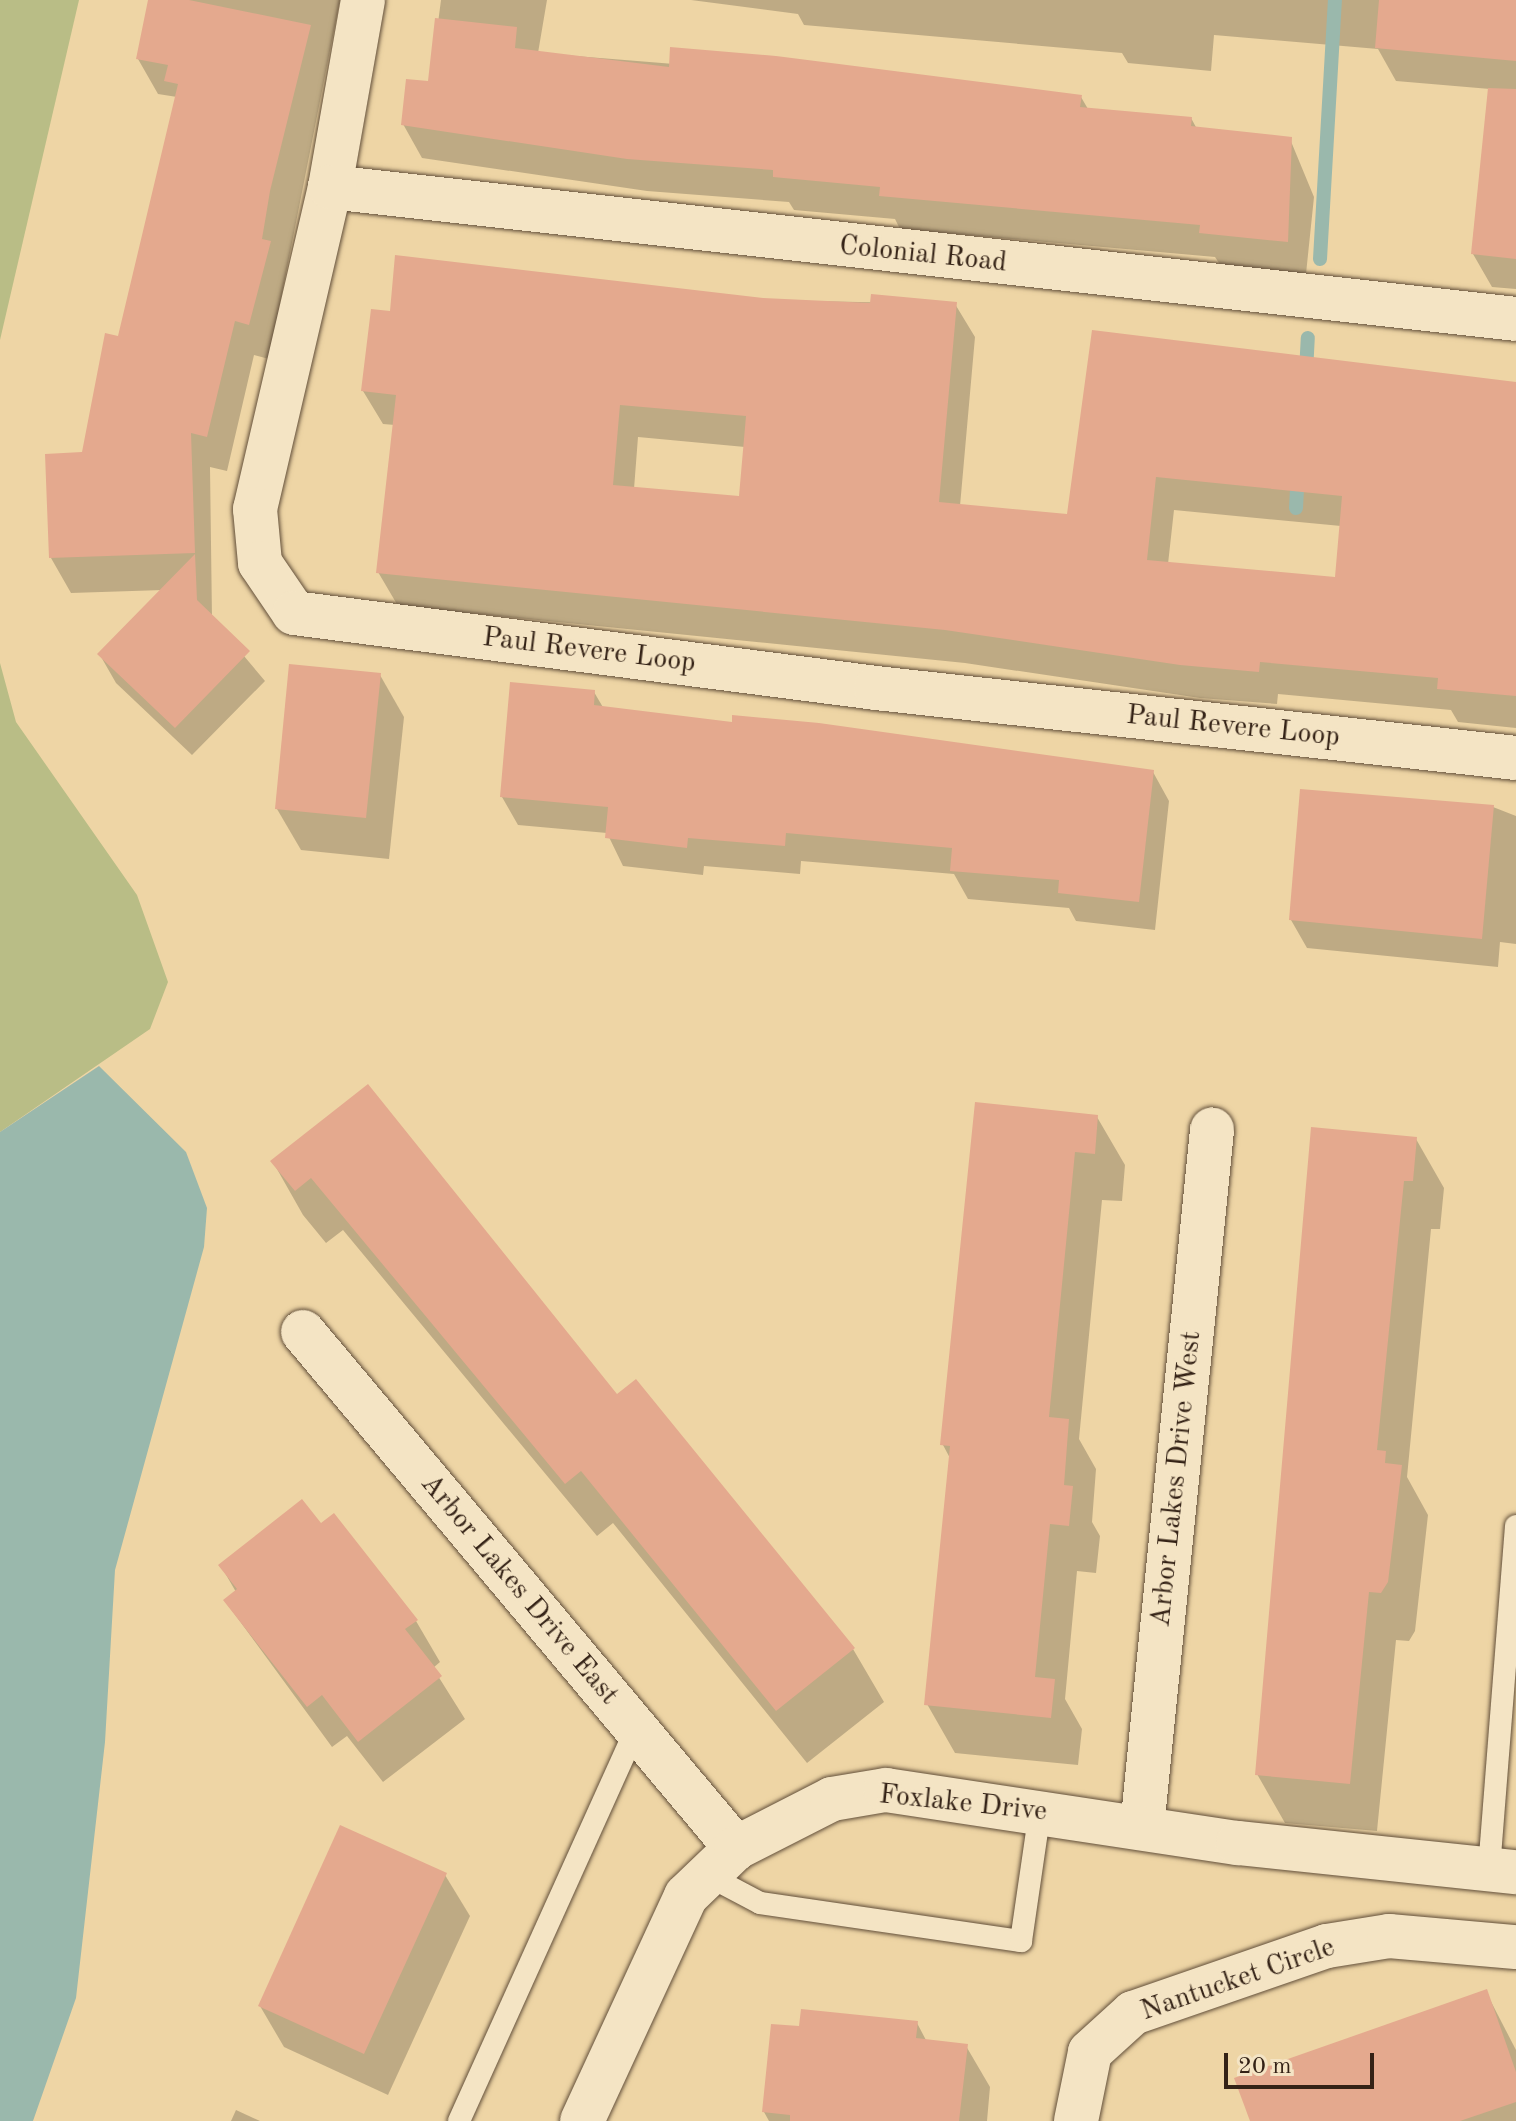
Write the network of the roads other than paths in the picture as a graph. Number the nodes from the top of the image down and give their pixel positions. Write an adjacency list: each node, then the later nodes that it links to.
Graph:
1 (363, 0): 2 (street, Paul Revere Loop)
2 (330, 187): 3 (street, Colonial Road); 4 (street, Paul Revere Loop)
3 (1516, 319)
4 (1516, 758)
5 (1212, 1130): 10 (street, Arbor Lakes Drive West)
6 (303, 1332): 8 (street, Arbor Lakes Drive East)
7 (1516, 1526): 12 (lane)
8 (636, 1729): 11 (street, Arbor Lakes Drive East); 14 (lane)
9 (1040, 1811): 10 (street, Foxlake Drive); 11 (street, Foxlake Drive); 11 (lane)
10 (1142, 1828): 12 (street, Foxlake Drive)
11 (722, 1861): 15 (street, Foxlake Drive)
12 (1502, 1871)
13 (1516, 1947): 16 (street, Nantucket Circle)
14 (459, 2121)
15 (582, 2121)
16 (1076, 2121)

